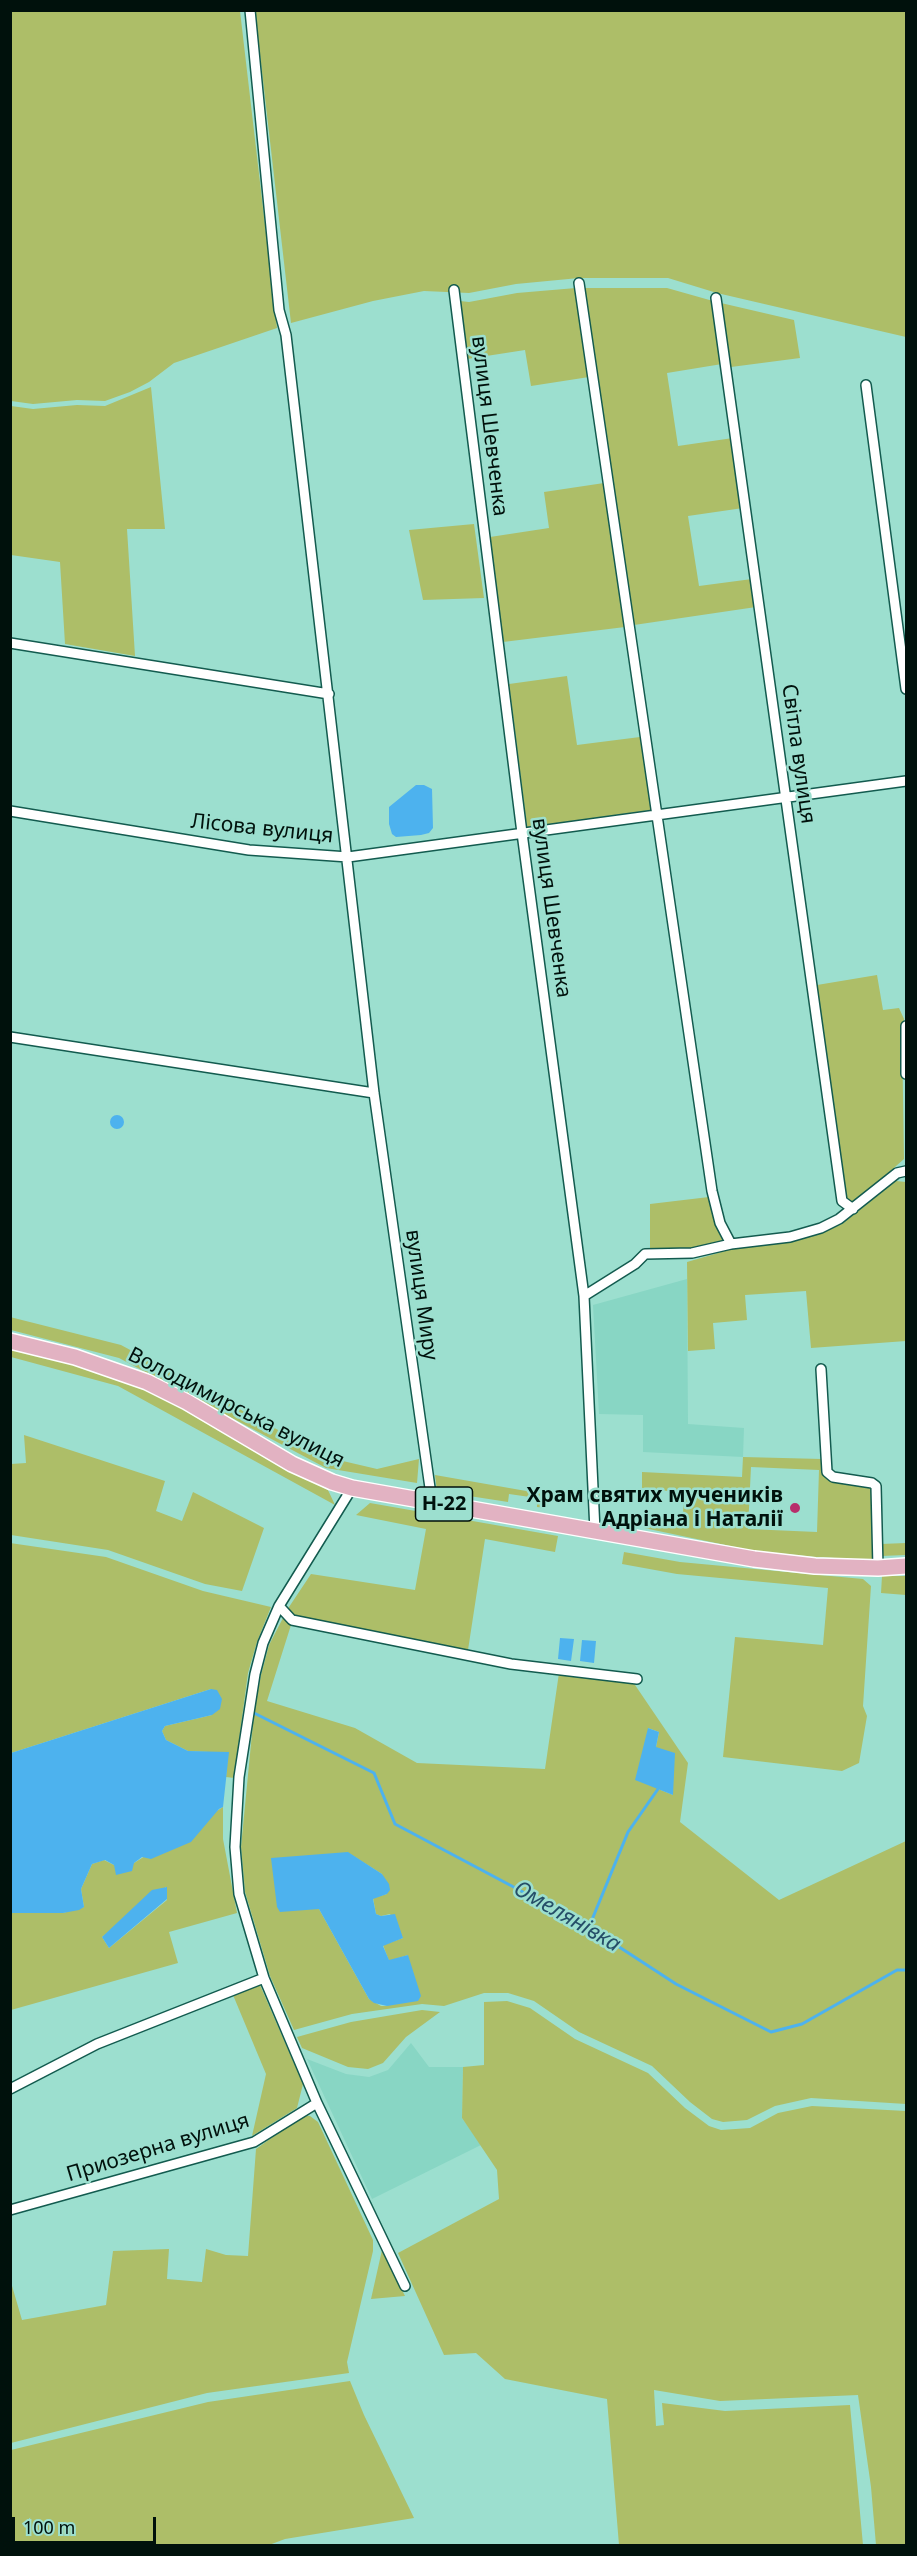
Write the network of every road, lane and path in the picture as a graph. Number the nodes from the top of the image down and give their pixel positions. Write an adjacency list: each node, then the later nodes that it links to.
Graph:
1 (250, 10): 8 (street, Лісова вулиця)
2 (579, 283): 12 (street)
3 (454, 290): 13 (street, вулиця Шевченка)
4 (716, 298): 10 (street, Світла вулиця)
5 (866, 385): 7 (street)
6 (10, 643): 8 (street)
7 (906, 689)
8 (329, 694): 14 (street, Лісова вулиця)
9 (906, 781): 10 (street)
10 (785, 798): 12 (street); 20 (street, Світла вулиця)
11 (10, 811): 14 (street, Лісова вулиця)
12 (656, 815): 13 (street); 21 (street)
13 (522, 833): 14 (street); 22 (street, вулиця Шевченка)
14 (348, 857): 18 (street, вулиця Миру)
15 (906, 1026): 17 (street)
16 (10, 1037): 18 (street)
17 (906, 1074)
18 (374, 1093): 26 (street, вулиця Миру)
19 (906, 1171): 20 (street)
20 (853, 1209): 21 (street)
21 (731, 1244): 22 (street)
22 (584, 1296): 27 (street, вулиця Шевченка)
23 (10, 1341): 25 (main road, Володимирська вулиця / Н-22)
24 (821, 1369): 29 (street)
25 (352, 1488): 26 (main road, Володимирська вулиця / Н-22); 30 (street)
26 (432, 1502): 27 (main road, Володимирська вулиця / Н-22)
27 (595, 1531): 29 (main road, Володимирська вулиця / Н-22)
28 (906, 1566): 29 (main road, Володимирська вулиця / Н-22)
29 (878, 1568)
30 (279, 1606): 31 (street); 32 (street)
31 (637, 1679)
32 (264, 1978): 33 (street); 34 (street)
33 (10, 2089)
34 (317, 2103): 35 (street, Приозерна вулиця); 36 (street)
35 (10, 2210)
36 (405, 2286)

